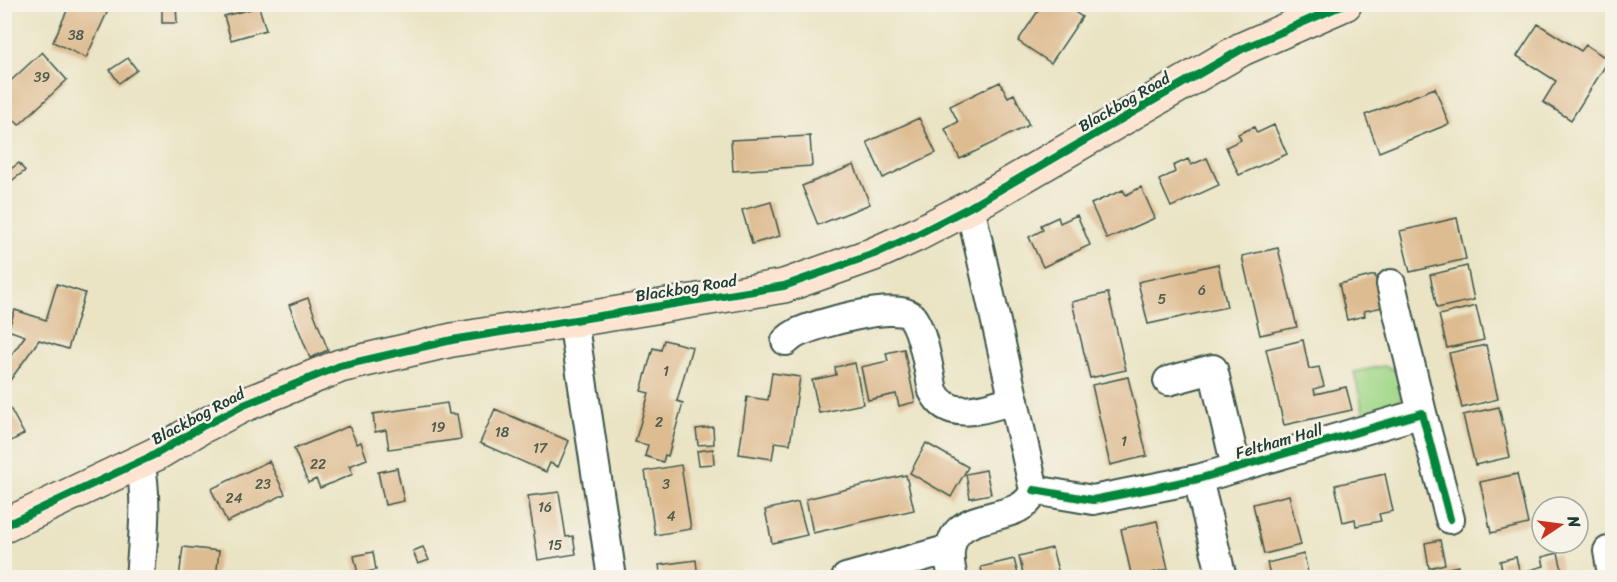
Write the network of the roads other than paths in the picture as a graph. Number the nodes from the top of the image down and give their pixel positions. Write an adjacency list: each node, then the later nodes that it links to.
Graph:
1 (1345, 4): 2 (street, Blackbog Road)
2 (970, 207): 4 (street, Blackbog Road); 7 (street)
3 (1391, 284): 8 (street)
4 (573, 320): 9 (street, Blackbog Road); 17 (street)
5 (786, 342): 7 (street)
6 (1168, 381): 10 (street)
7 (1014, 400): 12 (street)
8 (1422, 413): 10 (street, Feltham Hall); 13 (street)
9 (140, 461): 14 (street, Blackbog Road); 16 (street)
10 (1236, 467): 11 (street, Feltham Hall)
11 (1198, 478): 12 (street, Feltham Hall); 20 (street)
12 (1034, 490): 15 (street)
13 (1450, 519)
14 (4, 526)
15 (950, 549): 18 (street); 19 (street)
16 (140, 578)
17 (612, 578)
18 (846, 578)
19 (953, 578)
20 (1222, 578)

